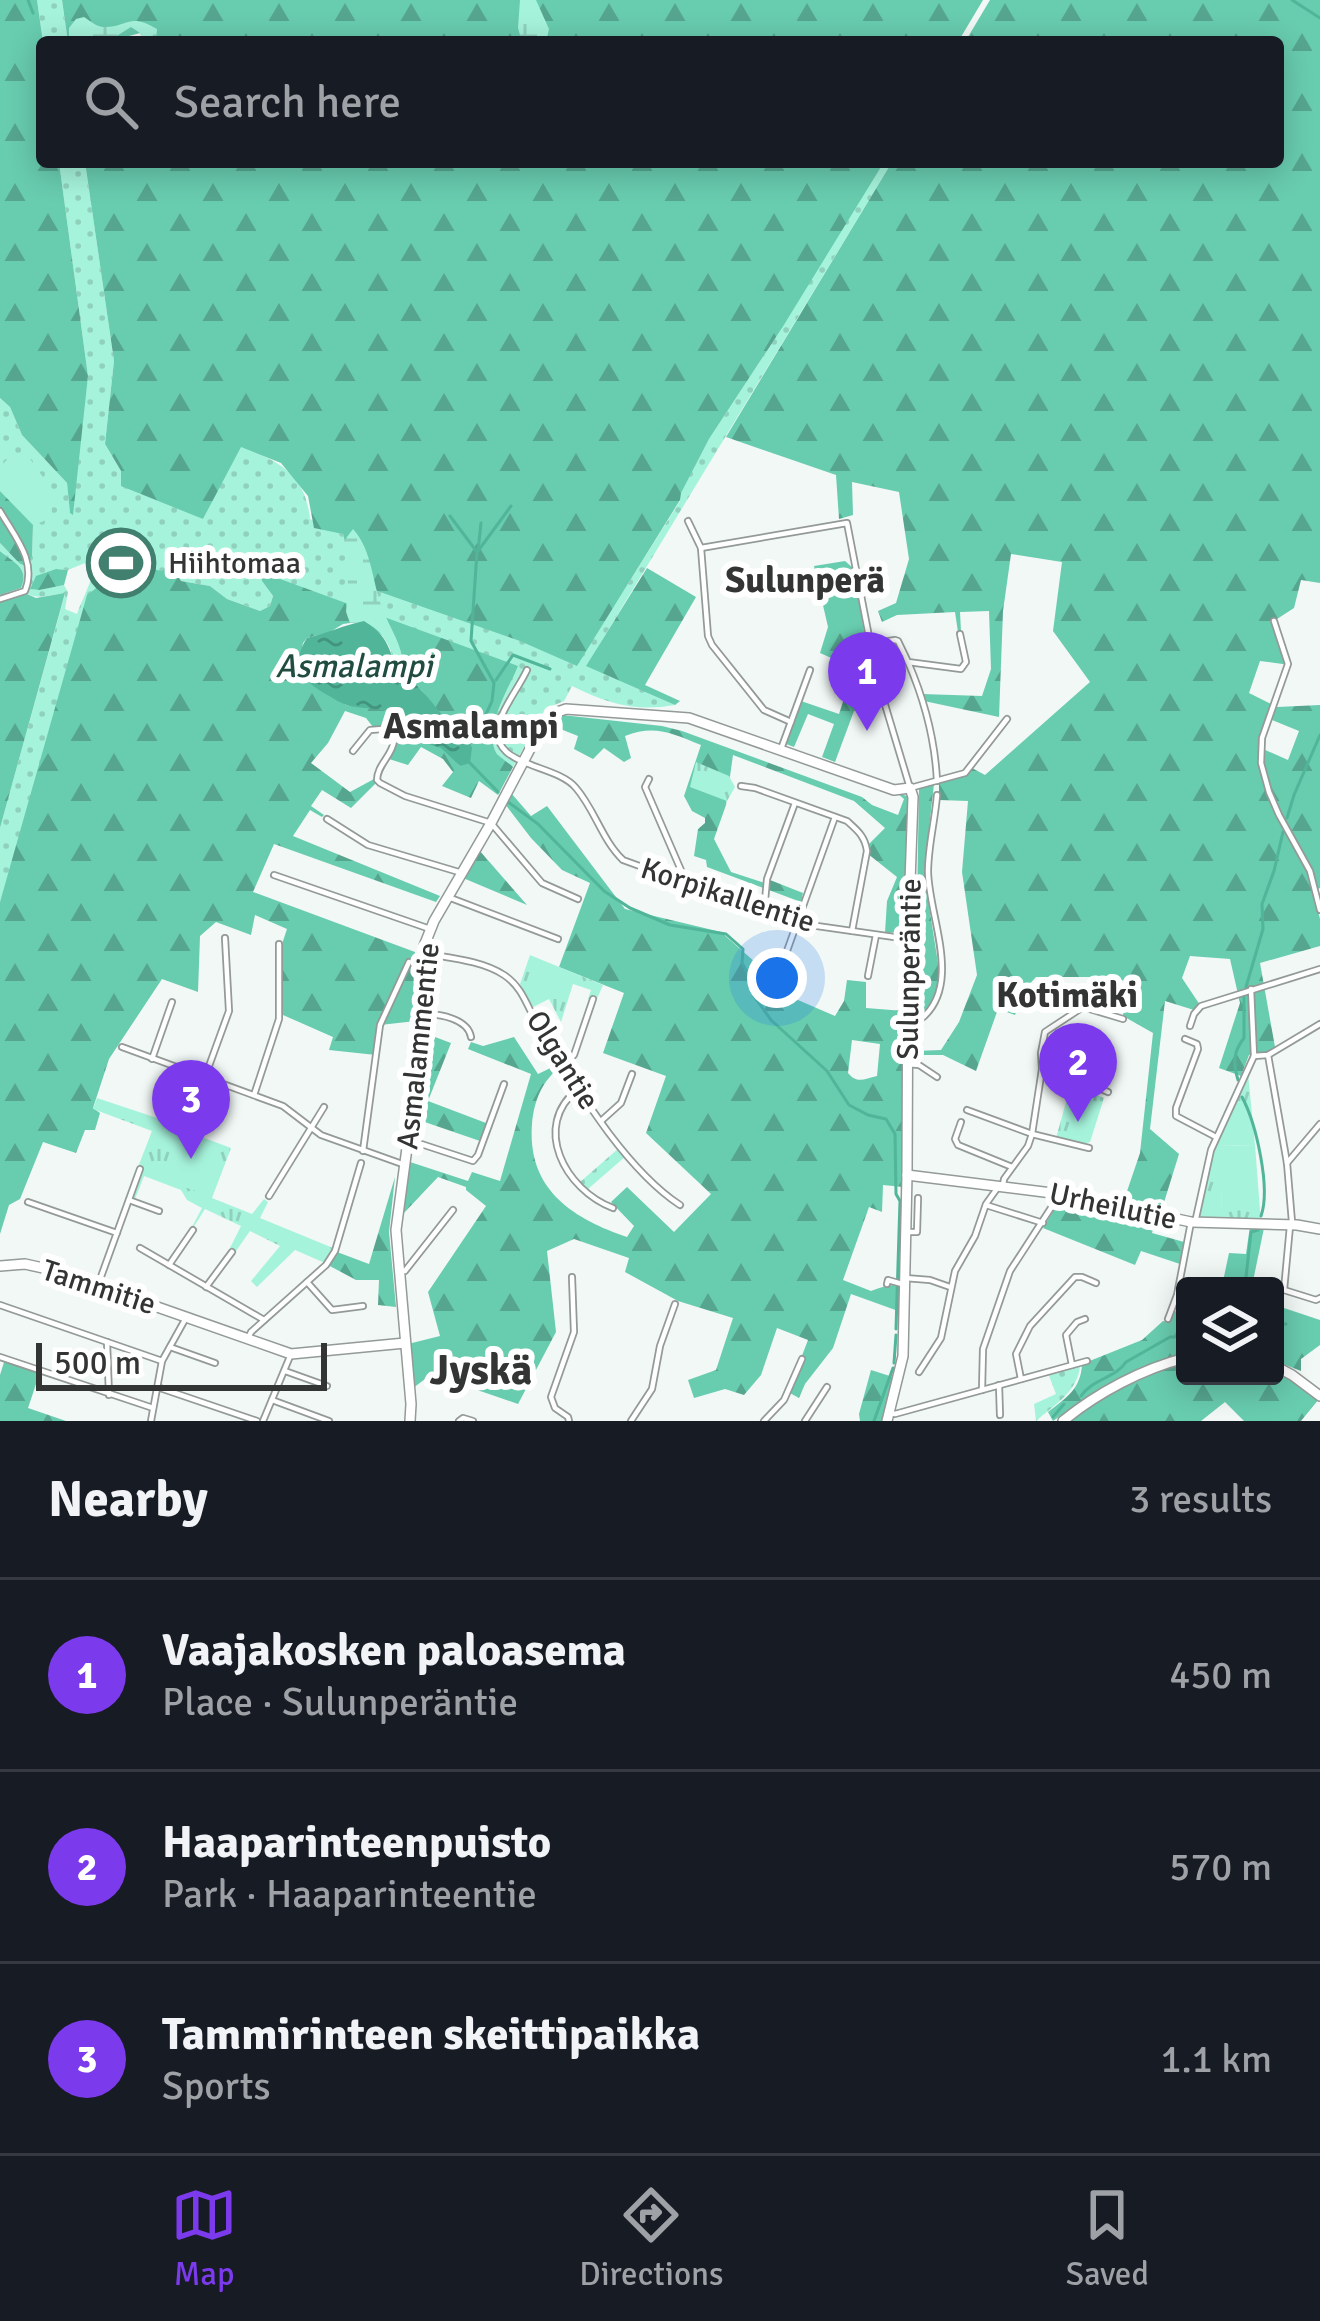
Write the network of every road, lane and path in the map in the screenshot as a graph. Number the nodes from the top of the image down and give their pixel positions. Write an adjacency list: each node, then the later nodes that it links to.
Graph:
1 (0, 511): 4 (street)
2 (688, 521): 3 (street)
3 (701, 548): 7 (street, Sulunperäntie); 12 (street)
4 (0, 599)
5 (1274, 621): 30 (street)
6 (960, 634): 8 (street)
7 (871, 644): 8 (street); 19 (street, Sulunperäntie)
8 (908, 662): 17 (street)
9 (527, 670): 15 (street)
10 (810, 670): 12 (street)
11 (1006, 719): 17 (street)
12 (791, 722): 13 (street)
13 (781, 749): 15 (street, Asmalammentie); 19 (street, Asmalammentie)
14 (352, 751): 24 (street)
15 (523, 762): 24 (street, Asmalammentie); 27 (street, Korpikallentie)
16 (650, 779): 27 (street)
17 (937, 781): 19 (street)
18 (741, 786): 21 (street)
19 (910, 788): 38 (street, Sulunperäntie)
20 (937, 795): 50 (street)
21 (795, 802): 22 (street); 31 (street)
22 (835, 817): 32 (street); 34 (street)
23 (327, 819): 25 (street)
24 (491, 823): 25 (street, Asmalammentie); 29 (street)
25 (461, 874): 28 (street, Asmalammentie)
26 (274, 875): 33 (street)
27 (687, 884): 31 (street, Korpikallentie)
28 (448, 897): 33 (street, Asmalammentie); 37 (street)
29 (578, 899)
30 (1320, 910)
31 (764, 913): 32 (street, Korpikallentie)
32 (796, 923): 34 (street, Korpikallentie); 42 (street)
33 (430, 928): 40 (street, Asmalammentie)
34 (852, 932): 35 (street, Korpikallentie)
35 (876, 935): 38 (street, Korpikallentie); 44 (street)
36 (225, 938): 63 (street)
37 (558, 939)
38 (908, 939): 50 (street, Sulunperäntie)
39 (279, 944): 68 (street)
40 (422, 953): 48 (street, Asmalammentie); 60 (street, Olgantie)
41 (410, 962): 79 (street)
42 (783, 962)
43 (1320, 969): 45 (street)
44 (868, 976)
45 (1251, 989): 52 (street); 57 (street)
46 (593, 999): 60 (street)
47 (172, 1002): 58 (street)
48 (423, 1015): 53 (street); 77 (street, Asmalammentie)
49 (1123, 1018): 61 (street)
50 (907, 1019): 59 (street, Sulunperäntie)
51 (1320, 1024): 56 (street)
52 (1190, 1026)
53 (471, 1037)
54 (1185, 1039): 76 (street)
55 (122, 1047): 58 (street)
56 (1268, 1055): 57 (street); 81 (street)
57 (1253, 1056): 76 (street)
58 (152, 1059): 63 (street)
59 (907, 1064): 64 (street); 85 (street, Sulunperäntie)
60 (563, 1065): 66 (street, Olgantie)
61 (1042, 1070): 67 (street); 75 (street)
62 (632, 1074): 71 (street)
63 (205, 1077): 68 (street)
64 (938, 1077)
65 (504, 1084): 77 (street)
66 (578, 1089): 71 (street, Olgantie); 94 (street)
67 (1108, 1092)
68 (254, 1094): 74 (street)
69 (324, 1107): 74 (street)
70 (968, 1110): 75 (street)
71 (601, 1121): 92 (street, Olgantie)
72 (961, 1122): 83 (street)
73 (1320, 1124): 81 (street)
74 (310, 1129): 79 (street); 88 (street)
75 (1032, 1134): 78 (street); 83 (street)
76 (1216, 1137): 98 (street)
77 (409, 1140): 82 (street, Asmalammentie)
78 (1089, 1148)
79 (363, 1151): 82 (street)
80 (361, 1163): 110 (street)
81 (1287, 1163): 99 (street)
82 (405, 1165): 108 (street, Asmalammentie)
83 (1012, 1167): 86 (street)
84 (140, 1169): 90 (street)
85 (908, 1175): 86 (street, Urheilutie); 102 (street, Sulunperäntie)
86 (1001, 1185): 87 (street, Urheilutie); 93 (street)
87 (1060, 1194): 97 (street); 98 (street, Urheilutie)
88 (269, 1196)
89 (918, 1198): 102 (street)
90 (129, 1200): 96 (street); 103 (street)
91 (28, 1202): 103 (street)
92 (680, 1205)
93 (986, 1205): 97 (street); 115 (street)
94 (613, 1208)
95 (453, 1210): 108 (street)
96 (159, 1211)
97 (1042, 1223): 144 (street)
98 (1193, 1223): 99 (street, Urheilutie); 122 (street)
99 (1291, 1225): 100 (street, Urheilutie); 116 (street)
100 (1320, 1229)
101 (194, 1230): 106 (street)
102 (906, 1232): 111 (street, Sulunperäntie)
103 (117, 1233): 113 (street)
104 (140, 1248): 106 (street)
105 (232, 1252): 114 (street)
106 (169, 1265): 114 (street)
107 (0, 1266): 113 (street, Tammitie)
108 (399, 1271): 126 (street, Asmalammentie)
109 (572, 1276): 157 (street)
110 (307, 1282): 119 (street); 123 (street)
111 (898, 1283): 115 (street); 150 (street, Sulunperäntie)
112 (1096, 1283): 139 (street)
113 (98, 1286): 120 (street, Tammitie)
114 (206, 1287): 123 (street)
115 (950, 1287): 137 (street)
116 (1320, 1298)
117 (675, 1304): 158 (street)
118 (0, 1305): 125 (street)
119 (363, 1306)
120 (187, 1316): 124 (street, Tammitie); 127 (street)
121 (1084, 1319): 135 (street)
122 (1168, 1319)
123 (264, 1320): 124 (street)
124 (248, 1338): 128 (street, Tammitie)
125 (107, 1342): 131 (street); 145 (street)
126 (405, 1342): 128 (street, Tammitie); 155 (street, Asmalammentie)
127 (170, 1347): 131 (street); 134 (street)
128 (291, 1354): 136 (street)
129 (0, 1358): 145 (street)
130 (802, 1359): 159 (street)
131 (162, 1361): 142 (street)
132 (1087, 1361): 135 (street)
133 (1176, 1361): 161 (street)
134 (215, 1363)
135 (1072, 1365): 139 (street)
136 (285, 1371): 141 (street); 147 (street)
137 (919, 1372)
138 (1284, 1372): 146 (street)
139 (1021, 1379): 140 (street)
140 (999, 1385): 144 (street); 149 (street)
141 (327, 1386)
142 (158, 1387): 148 (street); 153 (street)
143 (827, 1388): 160 (street)
144 (982, 1390): 150 (street)
145 (109, 1395): 148 (street)
146 (1320, 1396)
147 (272, 1400): 153 (street); 154 (street)
148 (154, 1408): 152 (street)
149 (1000, 1415)
150 (888, 1417)
151 (460, 1420): 156 (street)
152 (151, 1421)
153 (260, 1421)
154 (329, 1421)
155 (410, 1421)
156 (473, 1421)
157 (569, 1421)
158 (631, 1421)
159 (764, 1421)
160 (805, 1421)
161 (1063, 1421)

